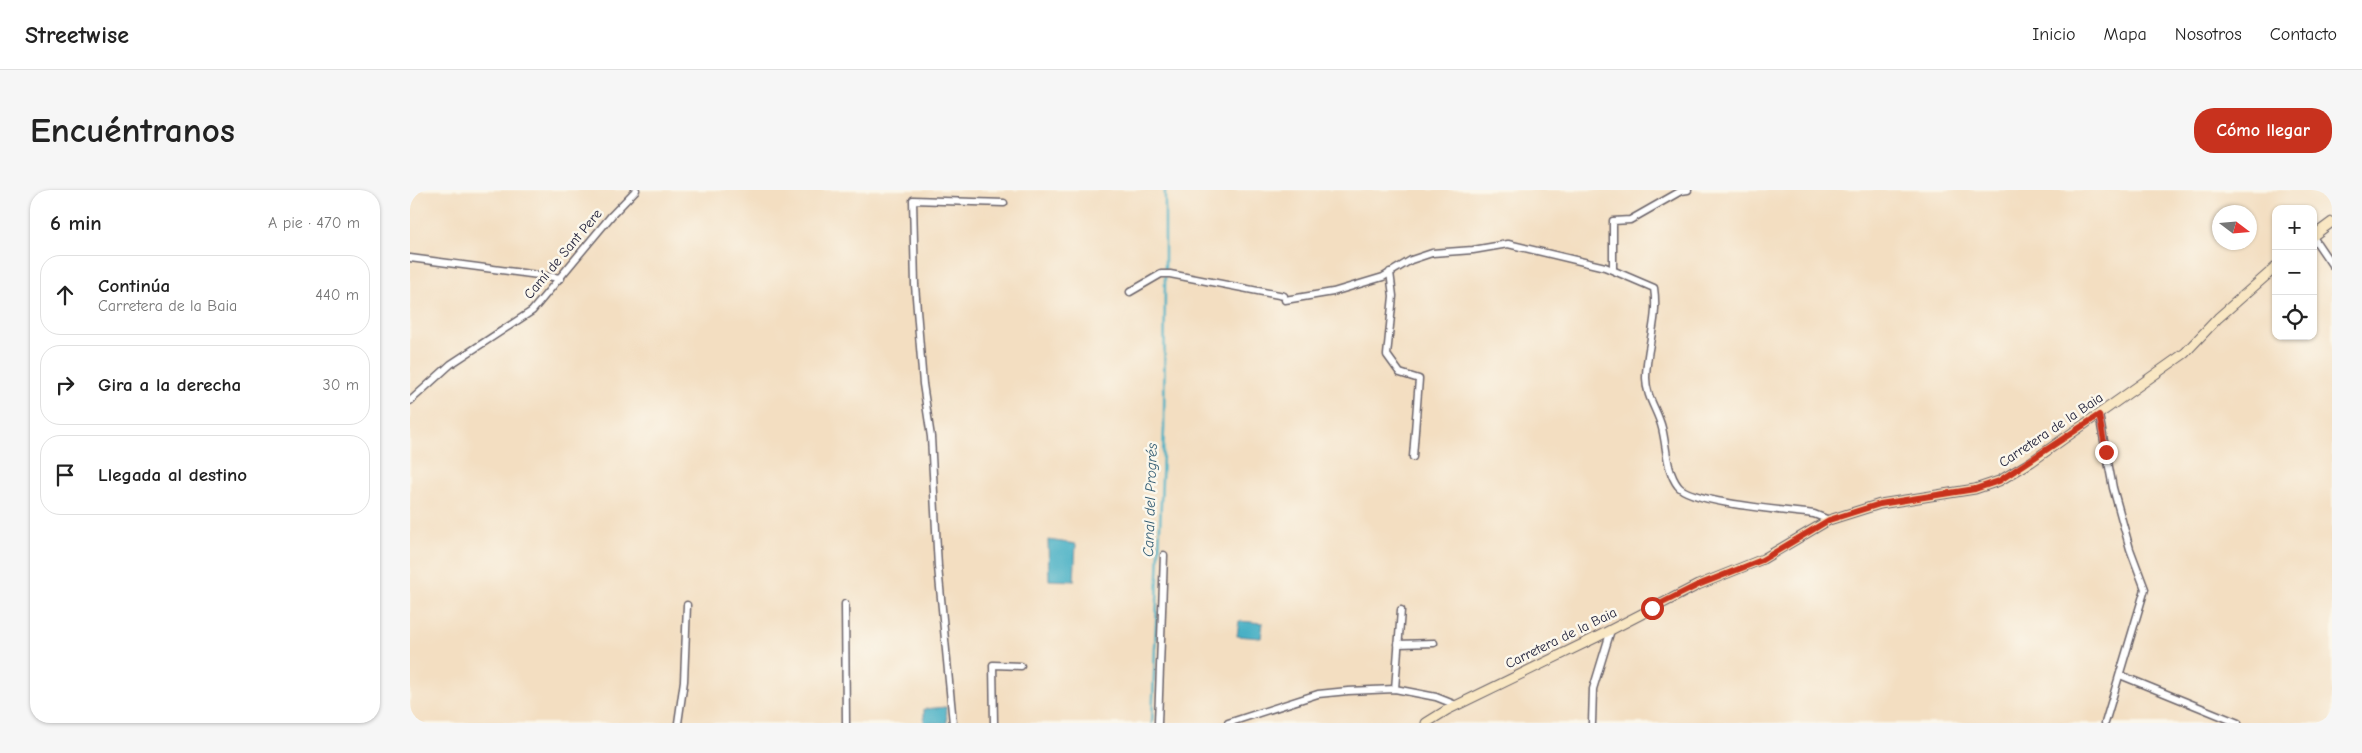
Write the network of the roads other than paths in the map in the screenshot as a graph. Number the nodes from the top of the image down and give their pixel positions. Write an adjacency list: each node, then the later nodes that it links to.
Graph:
1 (636, 190): 12 (street, Camí de Sant Pere)
2 (1688, 190): 9 (street)
3 (1004, 203): 31 (street)
4 (2332, 222): 5 (main road)
5 (2317, 234)
6 (2317, 243): 8 (street)
7 (410, 258): 12 (street)
8 (2332, 265)
9 (1613, 270): 11 (street); 17 (street)
10 (2272, 271): 15 (main road, Carretera de la Baia)
11 (1390, 272): 13 (street); 16 (street)
12 (561, 278): 14 (street, Camí de Sant Pere)
13 (1130, 292)
14 (410, 401)
15 (2099, 415): 17 (main road, Carretera de la Baia); 26 (street)
16 (1413, 457)
17 (1829, 520): 22 (main road, Carretera de la Baia)
18 (1164, 555): 33 (street)
19 (845, 604): 30 (street)
20 (687, 605): 29 (street)
21 (1401, 610): 24 (street)
22 (1610, 630): 28 (main road, Carretera de la Baia); 36 (street)
23 (1434, 643): 24 (street)
24 (1398, 644): 27 (street)
25 (1021, 666): 32 (street)
26 (2120, 676): 37 (street); 38 (street)
27 (1396, 689): 28 (street); 34 (street)
28 (1456, 705): 35 (main road, Carretera de la Baia)
29 (678, 723)
30 (846, 723)
31 (954, 723)
32 (994, 723)
33 (1158, 723)
34 (1228, 723)
35 (1426, 723)
36 (1592, 723)
37 (2105, 723)
38 (2238, 723)

